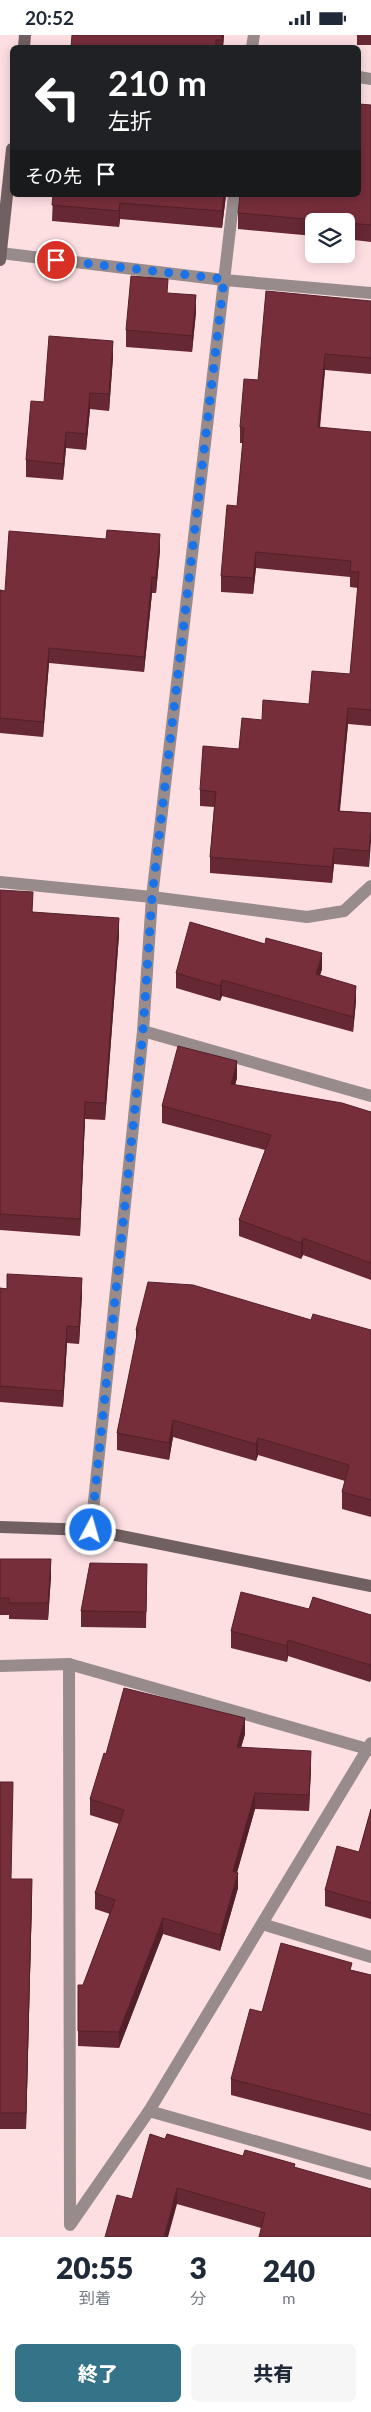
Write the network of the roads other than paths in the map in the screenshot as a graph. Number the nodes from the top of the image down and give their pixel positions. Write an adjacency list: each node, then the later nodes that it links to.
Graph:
1 (10, 167): 3 (street)
2 (234, 197): 4 (street)
3 (0, 255): 4 (street)
4 (224, 279): 5 (street); 8 (street)
5 (371, 293)
6 (0, 882): 8 (street)
7 (371, 886): 8 (street)
8 (152, 897): 9 (street)
9 (143, 1031): 10 (street); 12 (street)
10 (371, 1096)
11 (0, 1527): 12 (street)
12 (91, 1530): 13 (street)
13 (371, 1586)
14 (69, 1664): 15 (street); 16 (street); 21 (street)
15 (0, 1666)
16 (370, 1747): 17 (street)
17 (262, 1924): 18 (street); 19 (street)
18 (371, 1957)
19 (148, 2111): 20 (street); 21 (street)
20 (371, 2174)
21 (70, 2231)

